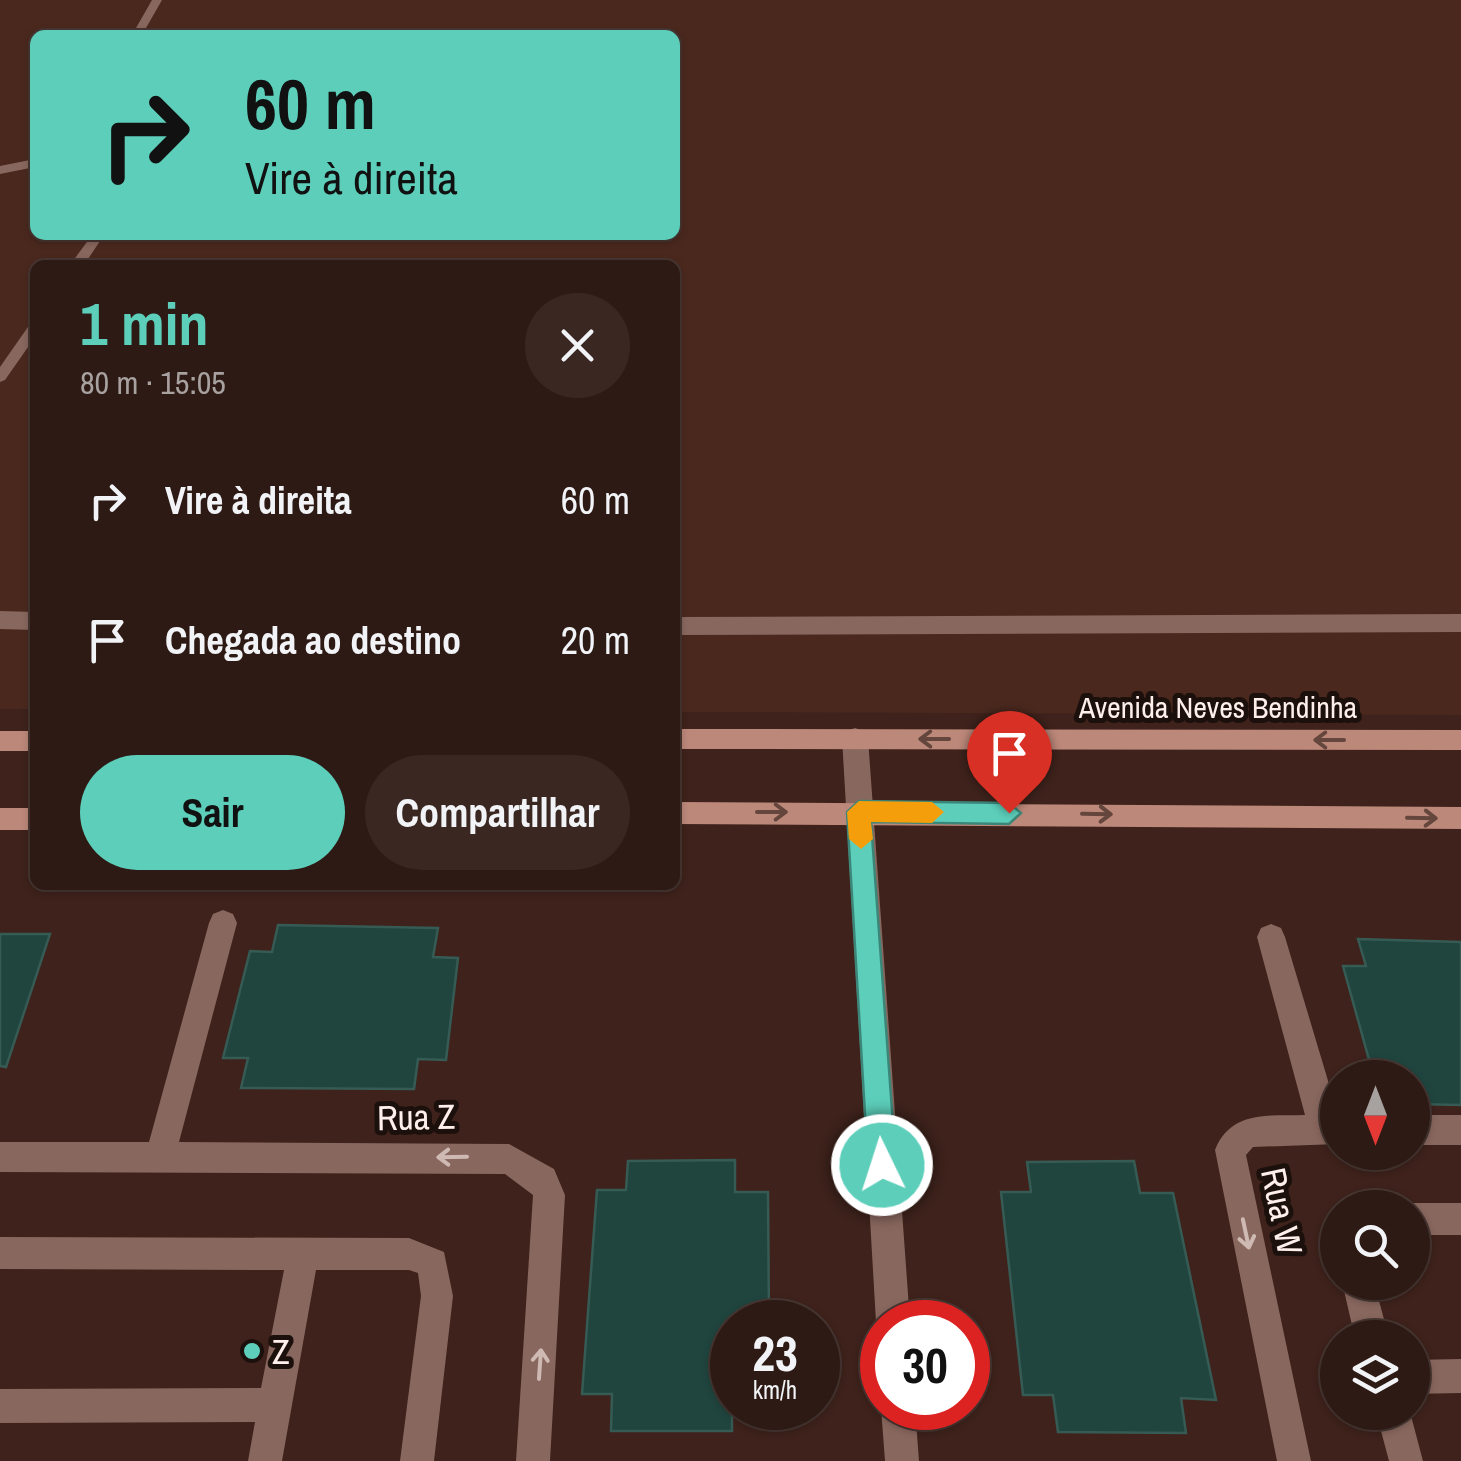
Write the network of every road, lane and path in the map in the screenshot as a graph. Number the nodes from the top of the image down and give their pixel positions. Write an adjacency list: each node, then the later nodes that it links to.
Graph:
1 (157, 0): 2 (lane)
2 (140, 30)
3 (30, 164): 4 (lane)
4 (0, 170)
5 (30, 334): 6 (lane)
6 (0, 377)
7 (0, 620): 8 (street)
8 (30, 621)
9 (1461, 623): 10 (street)
10 (680, 626)
11 (855, 738): 12 (street, Avenida Neves Bendinha); 13 (street, Avenida Neves Bendinha, one-way to 11); 16 (street)
12 (680, 739)
13 (1461, 740)
14 (0, 741): 15 (street)
15 (30, 741)
16 (859, 812): 17 (street, one-way to 16); 18 (street, one-way to 18); 33 (street)
17 (680, 813)
18 (1461, 818)
19 (0, 819): 20 (street)
20 (30, 819)
21 (223, 923): 28 (street)
22 (1271, 937): 23 (street)
23 (1320, 1096)
24 (1320, 1129): 44 (street, Rua W, one-way to 44)
25 (1430, 1130): 26 (street)
26 (1461, 1130)
27 (0, 1157): 28 (street, Rua Z)
28 (159, 1160): 42 (street, Rua Z, one-way to 28)
29 (1430, 1219): 30 (street)
30 (1461, 1219)
31 (0, 1253): 32 (street)
32 (303, 1254): 36 (street); 41 (street)
33 (892, 1300)
34 (1430, 1376): 35 (street)
35 (1461, 1376)
36 (275, 1405): 37 (street); 40 (street)
37 (0, 1406)
38 (900, 1430): 43 (street)
39 (1398, 1430): 45 (street)
40 (264, 1461)
41 (417, 1461)
42 (533, 1461)
43 (902, 1461)
44 (1294, 1461)
45 (1406, 1461)

